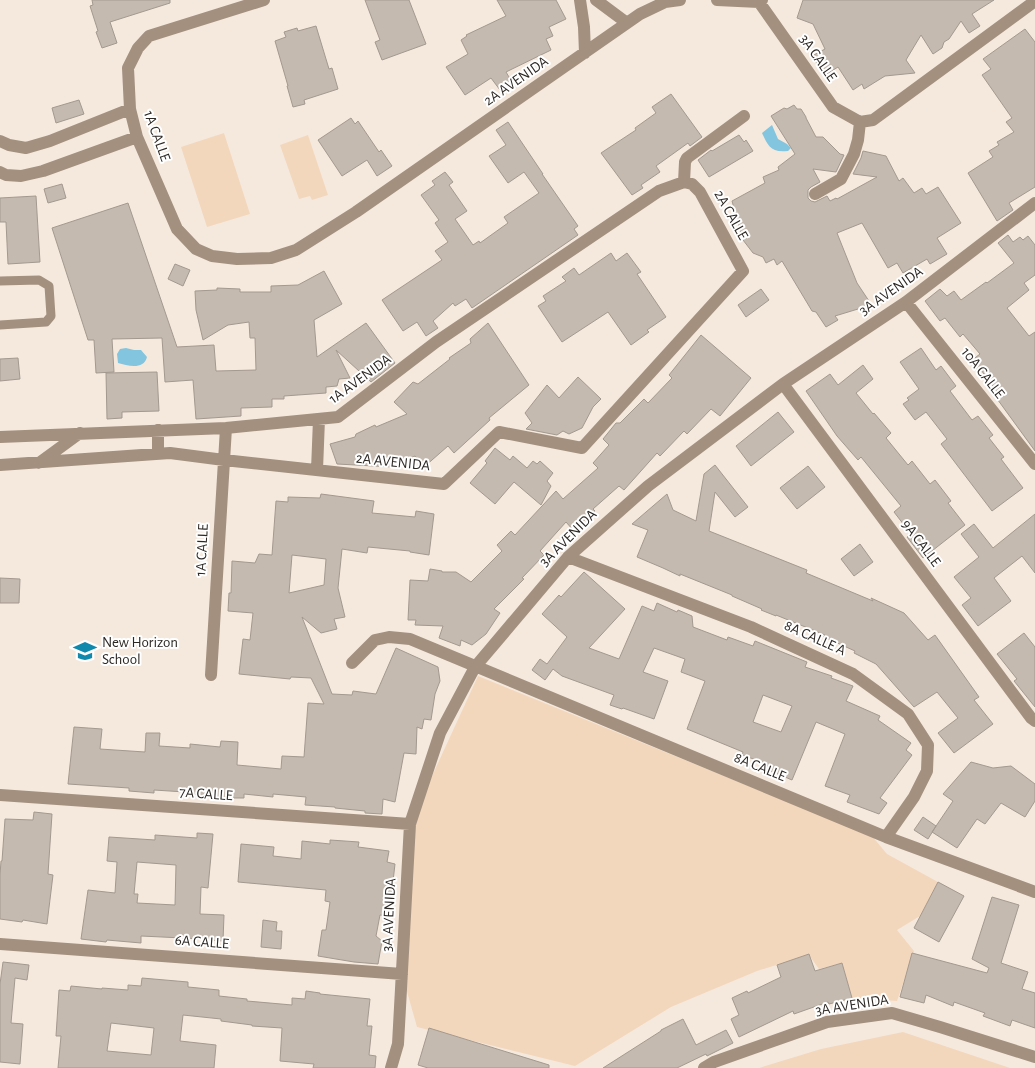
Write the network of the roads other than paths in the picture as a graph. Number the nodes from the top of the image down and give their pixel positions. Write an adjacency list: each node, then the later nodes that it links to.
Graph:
1 (264, 0): 10 (street, 1A CALLE)
2 (580, 0): 9 (street)
3 (596, 0): 8 (street)
4 (680, 0): 8 (street, 2A AVENIDA)
5 (717, 0): 6 (street)
6 (761, 1): 12 (street, 3A CALLE)
7 (1035, 1): 12 (street)
8 (627, 22): 9 (street, 2A AVENIDA)
9 (585, 53): 19 (street, 2A AVENIDA)
10 (130, 109): 13 (street, 1A CALLE); 14 (street)
11 (744, 116): 16 (street)
12 (860, 122): 17 (street)
13 (138, 136): 15 (street); 19 (street, 1A CALLE)
14 (0, 141)
15 (0, 172)
16 (684, 182): 20 (street, 2A CALLE); 25 (street, 1A AVENIDA)
17 (815, 194)
18 (1033, 210): 22 (street, 3A AVENIDA)
19 (212, 256)
20 (743, 271): 35 (street, 2A AVENIDA)
21 (0, 281): 23 (lane)
22 (906, 302): 24 (street, 3A AVENIDA); 33 (street, 10A CALLE)
23 (0, 325)
24 (783, 384): 36 (street, 3A AVENIDA); 40 (street, 9A CALLE)
25 (319, 419): 26 (street, 1A AVENIDA); 35 (street)
26 (226, 428): 27 (street, 1A AVENIDA); 31 (street, 1A CALLE)
27 (158, 430): 28 (street, 1A AVENIDA); 30 (street)
28 (80, 433): 29 (street, 1A AVENIDA); 32 (street)
29 (0, 437)
30 (158, 454): 31 (street, 2A AVENIDA); 32 (street, 2A AVENIDA)
31 (224, 460): 35 (street, 2A AVENIDA); 39 (street, 1A CALLE)
32 (39, 463): 34 (street, 2A AVENIDA)
33 (1035, 464)
34 (0, 465)
35 (317, 470)
36 (568, 557): 38 (street, 3A AVENIDA); 43 (street, 8A CALLE A)
37 (352, 663): 38 (street, 8A CALLE)
38 (475, 667): 42 (street, 3A AVENIDA); 43 (street, 8A CALLE)
39 (211, 675)
40 (1035, 721)
41 (0, 795): 42 (street, 7A CALLE)
42 (410, 824): 46 (street, 3A AVENIDA)
43 (886, 836): 44 (street, 8A CALLE)
44 (1035, 892)
45 (0, 944): 46 (street, 6A CALLE)
46 (402, 974): 48 (street, 3A AVENIDA)
47 (1035, 1057): 49 (street, 3A AVENIDA)
48 (392, 1068)
49 (704, 1068)

